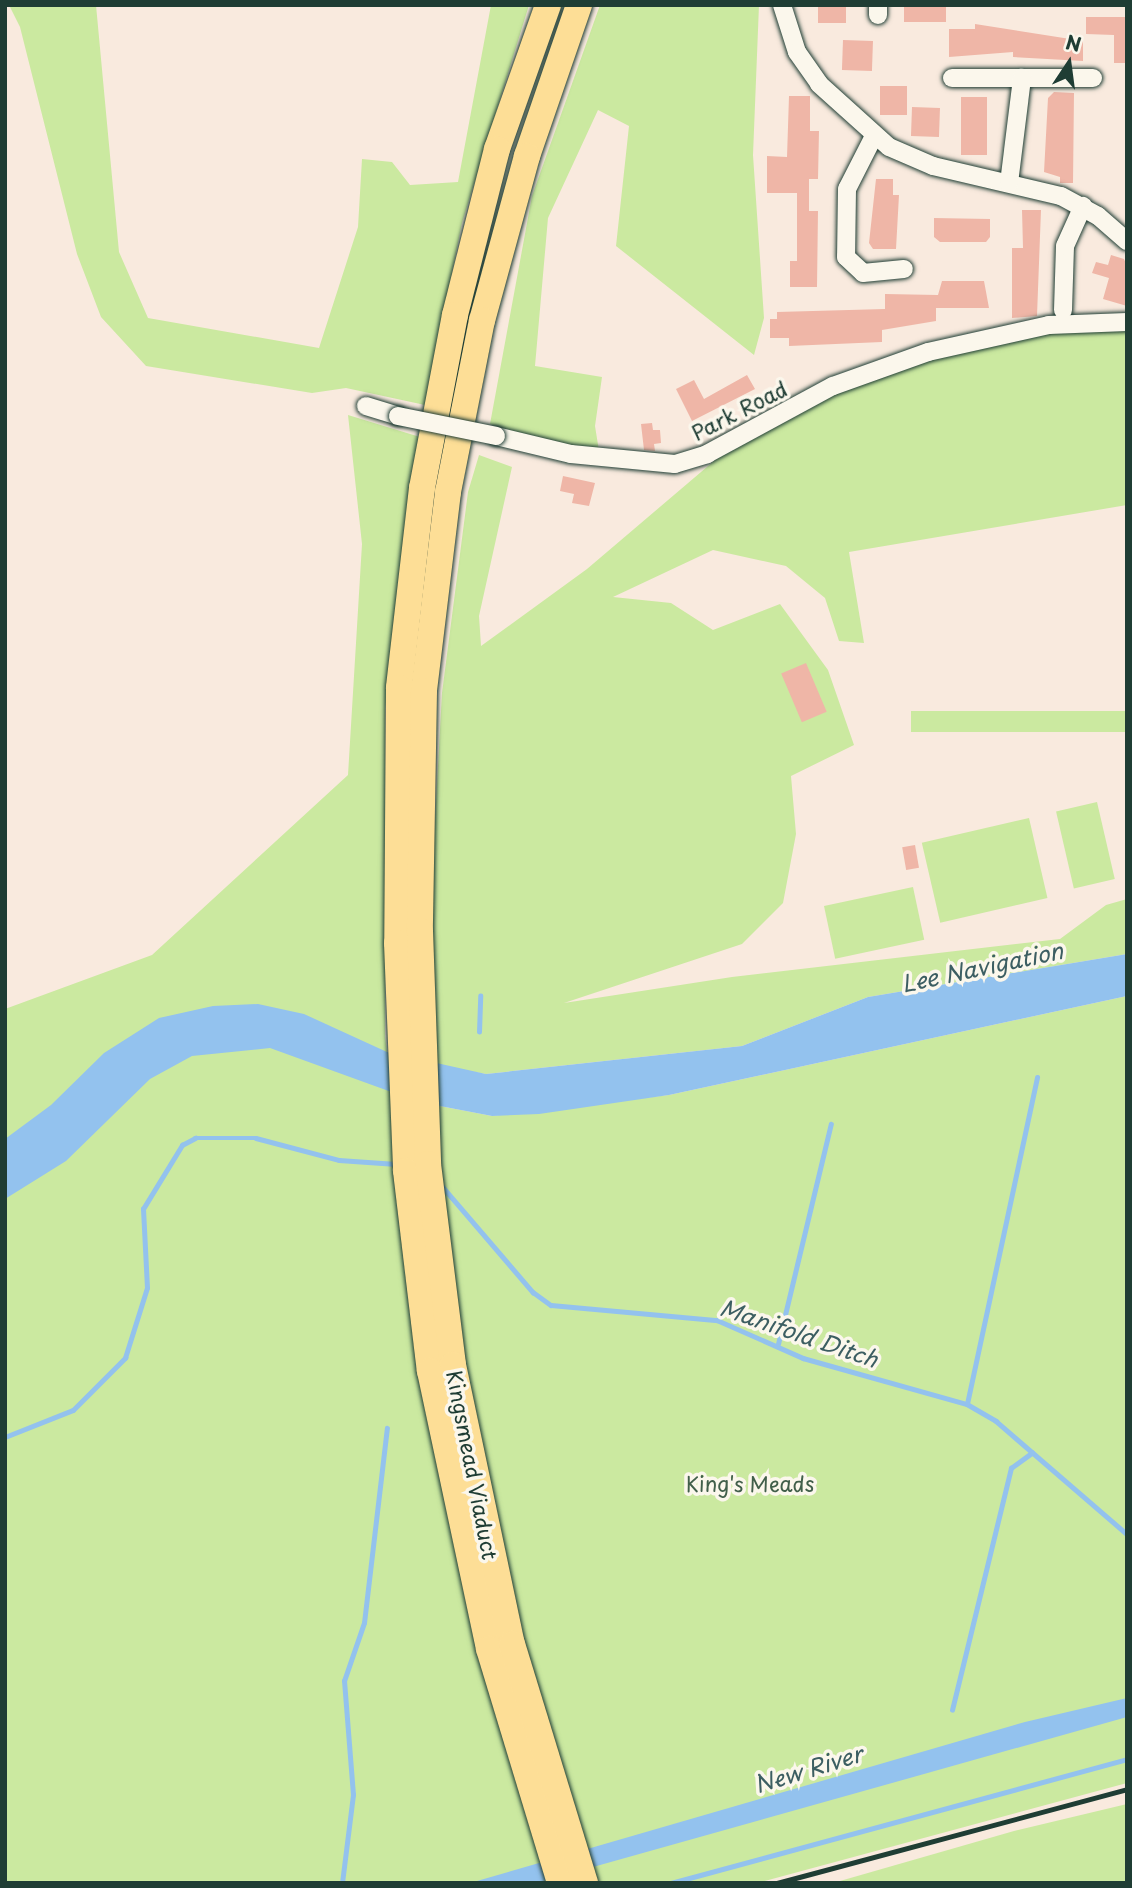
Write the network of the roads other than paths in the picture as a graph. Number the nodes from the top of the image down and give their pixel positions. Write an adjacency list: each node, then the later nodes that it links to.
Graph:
1 (548, 5): 15 (highway)
2 (579, 5): 15 (highway)
3 (782, 5): 7 (street)
4 (951, 78): 5 (street)
5 (1022, 78): 6 (street); 8 (street)
6 (1093, 78)
7 (874, 136): 8 (street); 11 (street)
8 (1009, 183): 9 (street)
9 (1083, 206): 10 (street); 12 (street)
10 (1127, 241)
11 (904, 269)
12 (1063, 310)
13 (1127, 322): 14 (street, Park Road, bridge)
14 (366, 406)
15 (410, 1035): 16 (highway, Kingsmead Viaduct); 17 (highway, Kingsmead Viaduct)
16 (560, 1883)
17 (584, 1883)

